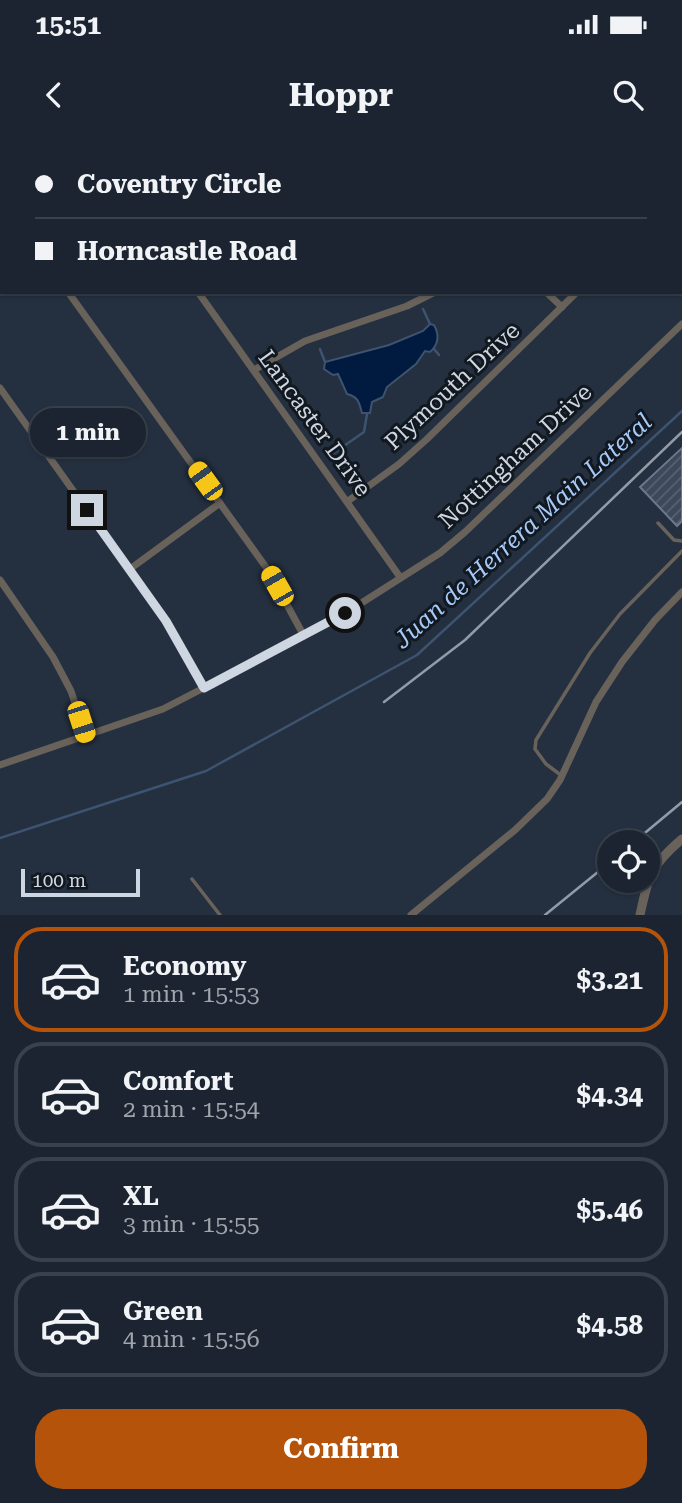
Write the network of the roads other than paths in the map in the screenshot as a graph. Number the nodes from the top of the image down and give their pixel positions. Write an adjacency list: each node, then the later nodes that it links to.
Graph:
1 (69, 294): 11 (street)
2 (201, 294): 8 (street, Lancaster Drive)
3 (431, 294): 8 (street)
4 (548, 294): 6 (street)
5 (575, 294): 6 (street, Plymouth Drive)
6 (562, 307): 10 (street, Plymouth Drive)
7 (682, 324): 16 (street, Nottingham Drive)
8 (254, 370): 10 (street, Lancaster Drive)
9 (0, 388): 15 (street)
10 (348, 501): 16 (street, Lancaster Drive)
11 (220, 503): 15 (street); 19 (street)
12 (658, 523): 13 (lane)
13 (682, 541)
14 (682, 551): 23 (lane)
15 (130, 569): 20 (street)
16 (400, 577): 19 (street, Nottingham Drive)
17 (0, 580): 21 (street)
18 (682, 592): 23 (street)
19 (304, 636): 20 (street, Nottingham Drive)
20 (204, 688): 21 (street, Nottingham Drive)
21 (86, 736): 22 (street, Nottingham Drive)
22 (0, 765)
23 (562, 776): 27 (street)
24 (682, 839): 28 (street)
25 (192, 880): 26 (lane)
26 (220, 915)
27 (411, 915)
28 (640, 915)

